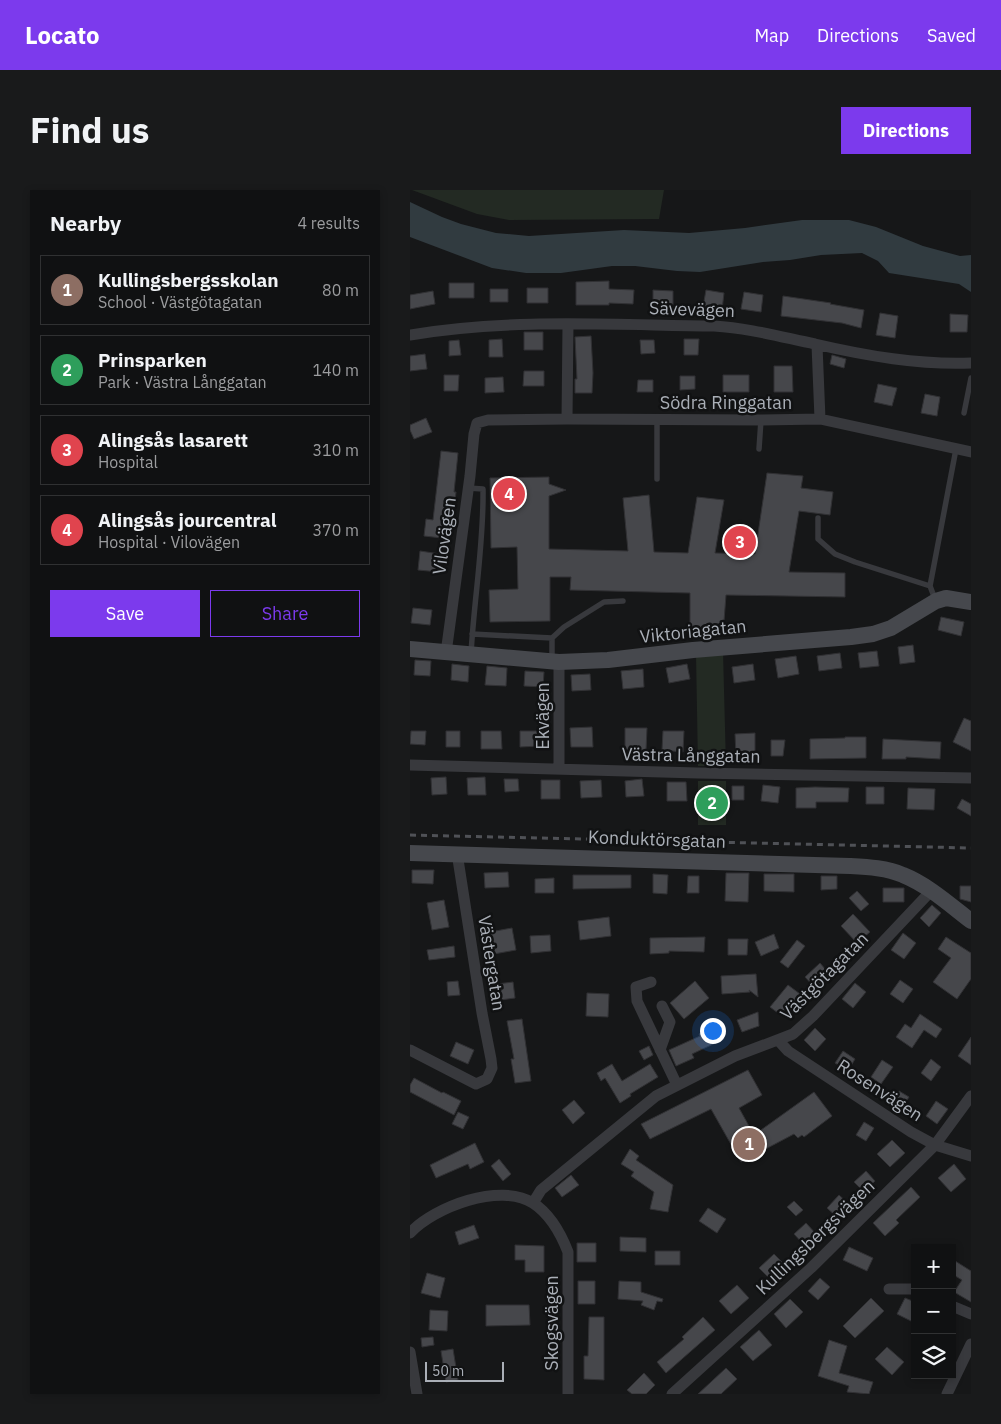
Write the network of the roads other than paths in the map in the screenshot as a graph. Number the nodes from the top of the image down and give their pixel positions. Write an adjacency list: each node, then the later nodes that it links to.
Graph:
1 (568, 324): 2 (street, Sävevägen); 3 (street, Sävevägen); 7 (street)
2 (410, 335)
3 (817, 345): 4 (street, Sävevägen); 9 (street)
4 (971, 363)
5 (971, 378): 6 (lane)
6 (964, 413)
7 (567, 419): 8 (street, Södra Ringgatan); 11 (street, Södra Ringgatan)
8 (657, 419): 10 (street, Södra Ringgatan); 15 (lane)
9 (820, 419): 10 (street, Södra Ringgatan); 13 (street, Södra Ringgatan)
10 (761, 420): 12 (lane)
11 (477, 423): 16 (street, Vilovägen)
12 (759, 449)
13 (956, 449): 14 (street, Södra Ringgatan); 18 (lane)
14 (971, 452)
15 (657, 478)
16 (468, 488): 21 (lane); 24 (street, Vilovägen)
17 (818, 518): 18 (lane)
18 (933, 593): 20 (street, Viktoriagatan); 26 (street, Viktoriagatan)
19 (623, 601): 22 (lane)
20 (971, 602)
21 (472, 634): 22 (lane); 25 (lane)
22 (552, 638): 26 (lane)
23 (410, 650): 24 (street, Viktoriagatan)
24 (446, 653): 25 (street, Viktoriagatan)
25 (471, 656): 26 (street, Viktoriagatan)
26 (556, 662): 28 (street, Ekvägen)
27 (410, 765): 28 (street, Västra Långgatan)
28 (559, 769): 29 (street, Västra Långgatan)
29 (971, 778)
30 (410, 853): 31 (street, Konduktörsgatan)
31 (457, 853): 32 (street, Konduktörsgatan); 37 (street, Västergatan)
32 (931, 891): 33 (street, Konduktörsgatan); 36 (street, Västgötagatan)
33 (971, 921)
34 (650, 982): 38 (street)
35 (662, 1006): 38 (street)
36 (778, 1040): 39 (street, Västgötagatan); 41 (street, Rosenvägen)
37 (410, 1050)
38 (660, 1050): 39 (street)
39 (677, 1085): 43 (street, Västgötagatan)
40 (971, 1096): 41 (street, Kullingsbergsvägen)
41 (935, 1145): 42 (street, Rosenvägen); 53 (street, Kullingsbergsvägen)
42 (971, 1156)
43 (533, 1203): 44 (street); 52 (street, Skogsvägen)
44 (410, 1233)
45 (889, 1289): 46 (street)
46 (911, 1289)
47 (956, 1308): 48 (street)
48 (971, 1314)
49 (971, 1344): 54 (street)
50 (410, 1352): 51 (street)
51 (417, 1394)
52 (568, 1394)
53 (672, 1394)
54 (947, 1394)

